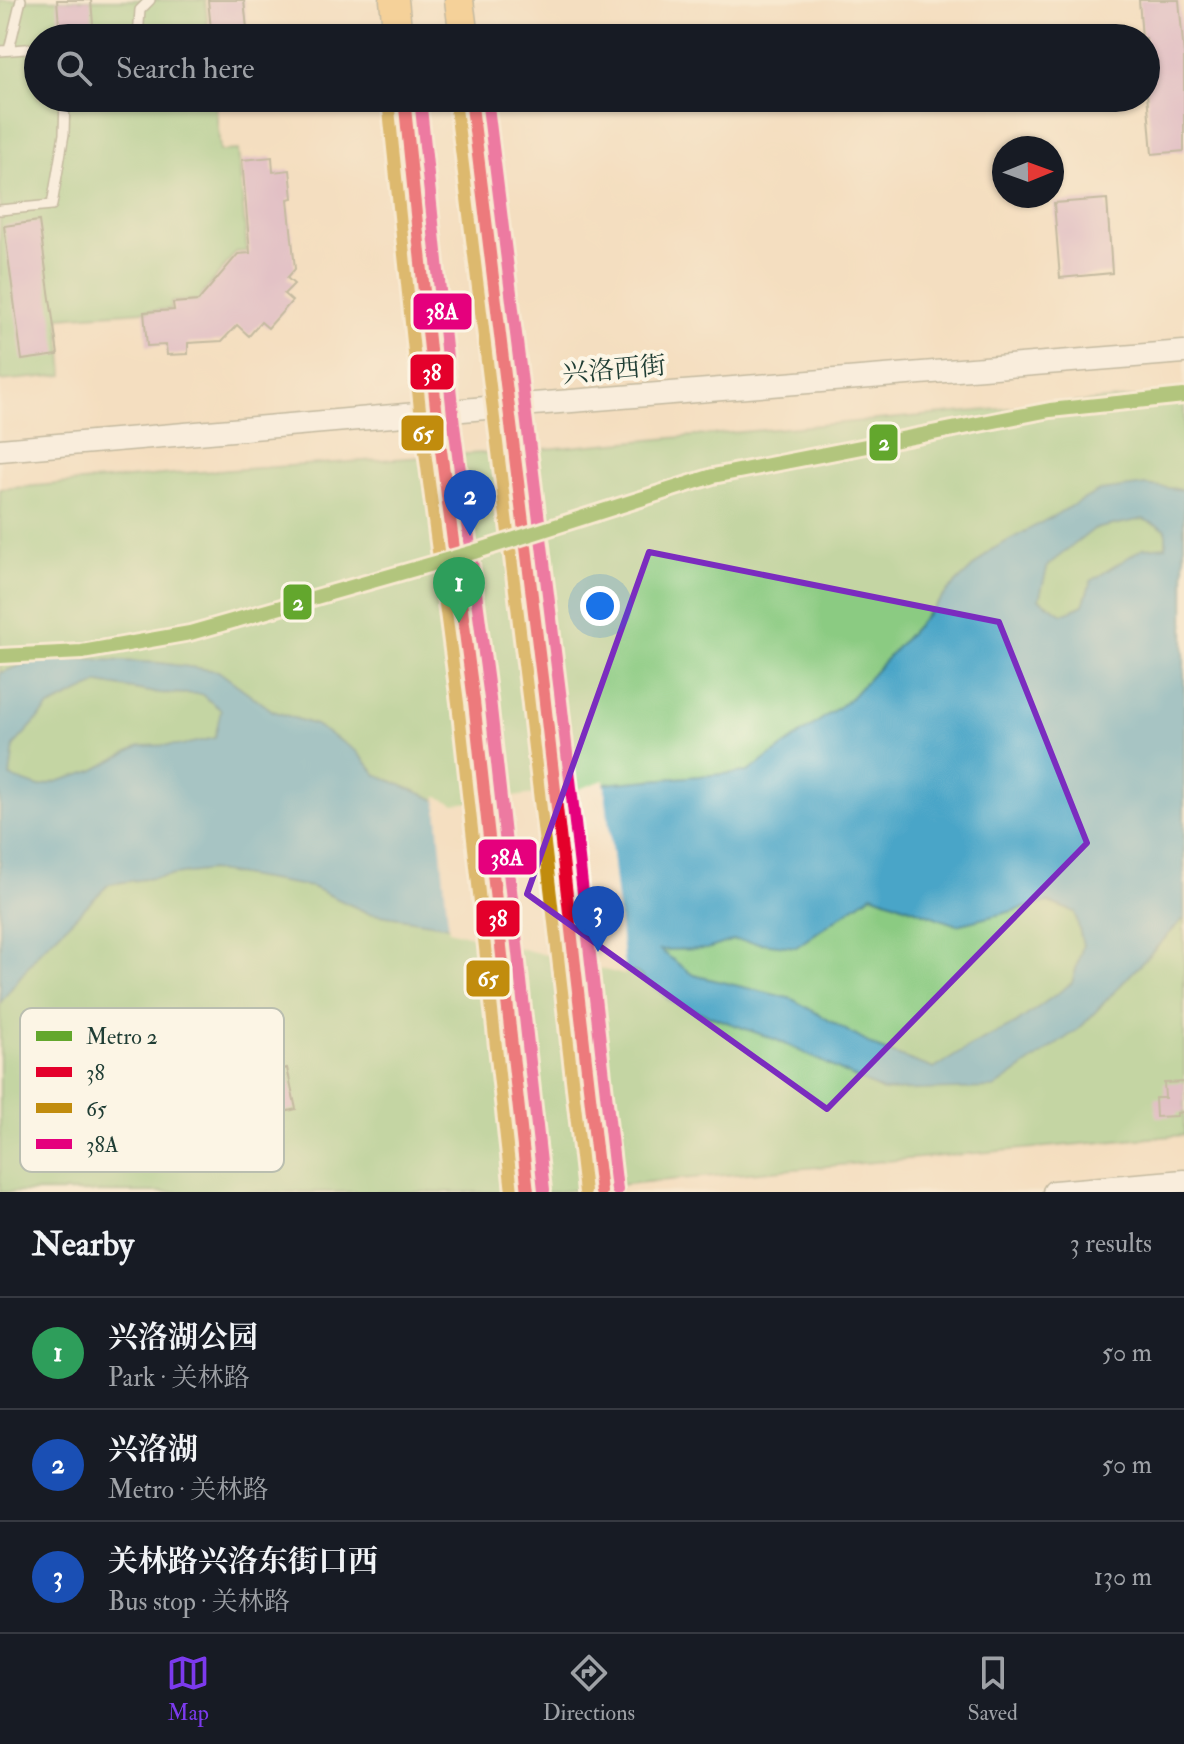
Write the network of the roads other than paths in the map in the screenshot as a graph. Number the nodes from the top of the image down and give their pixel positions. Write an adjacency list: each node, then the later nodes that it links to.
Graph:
1 (21, 0): 8 (lane)
2 (150, 0): 5 (lane)
3 (394, 0): 6 (main road)
4 (459, 0): 7 (main road)
5 (139, 24)
6 (397, 24)
7 (462, 24)
8 (5, 50)
9 (65, 112): 12 (lane)
10 (405, 112): 16 (main road)
11 (473, 112): 15 (main road)
12 (0, 210)
13 (1184, 352): 15 (street, 兴洛西街)
14 (1184, 367): 15 (street, 兴洛西街)
15 (510, 413): 16 (street, 兴洛西街); 21 (main road)
16 (437, 420): 17 (street, 兴洛西街); 18 (street, 兴洛西街); 20 (main road)
17 (0, 450)
18 (0, 465)
19 (1184, 1181): 22 (street)
20 (528, 1192)
21 (601, 1192)
22 (1054, 1192)

